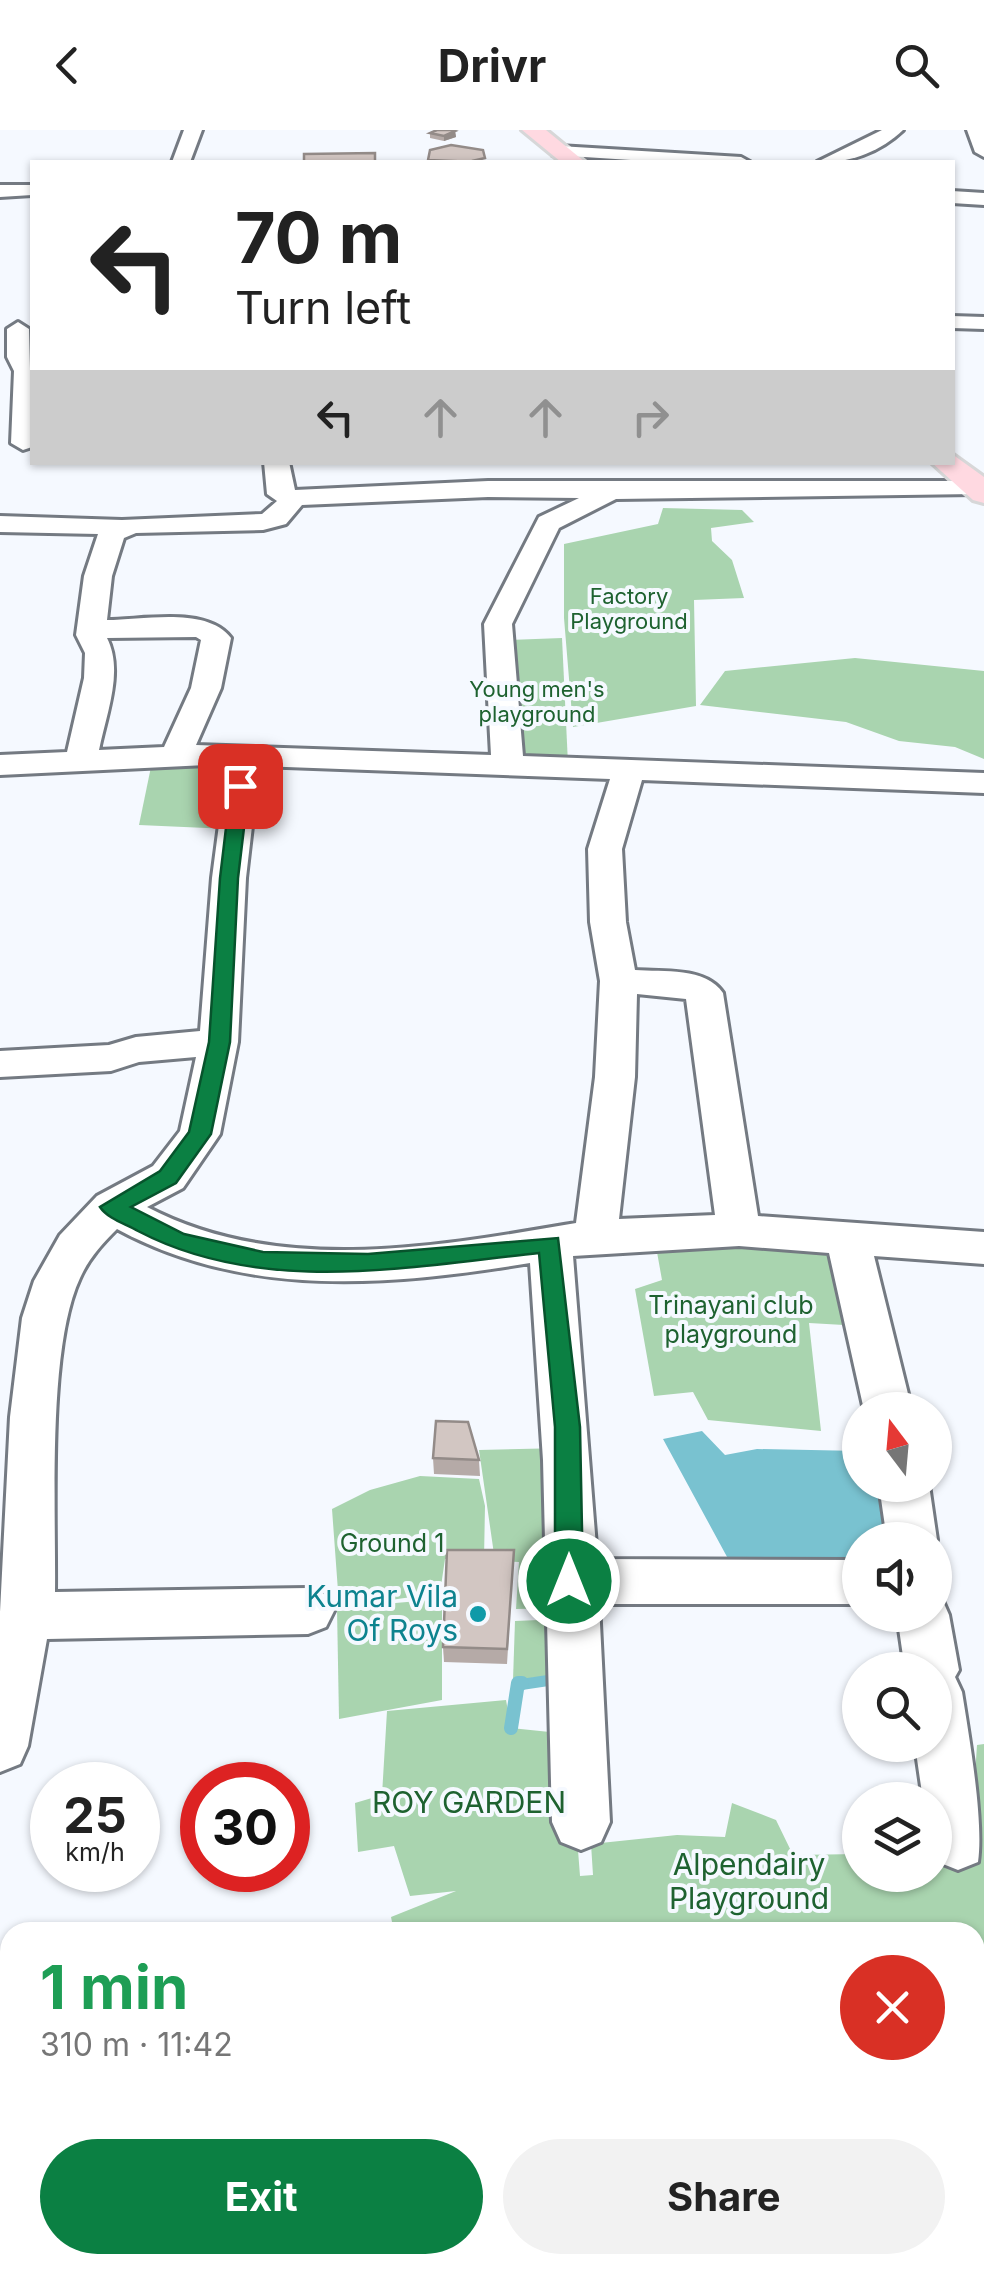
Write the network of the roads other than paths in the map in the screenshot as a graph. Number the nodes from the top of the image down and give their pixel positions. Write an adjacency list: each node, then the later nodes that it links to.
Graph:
1 (193, 130): 7 (street)
2 (533, 130): 5 (main road)
3 (894, 130): 9 (street)
4 (976, 130): 6 (street)
5 (574, 151): 8 (street)
6 (984, 152)
7 (182, 160)
8 (711, 160)
9 (832, 160)
10 (0, 190): 11 (street)
11 (30, 190)
12 (955, 197): 13 (street)
13 (984, 199)
14 (955, 322): 15 (street)
15 (984, 323)
16 (17, 329): 17 (street)
17 (23, 444)
18 (955, 446): 21 (main road)
19 (276, 465): 23 (street)
20 (951, 465): 21 (main road)
21 (981, 482): 22 (street)
22 (614, 491): 23 (street); 31 (street)
23 (294, 498): 25 (street)
24 (0, 524): 25 (street)
25 (119, 527): 26 (street)
26 (92, 629): 27 (street); 29 (street)
27 (176, 756): 28 (street); 29 (street)
28 (244, 756): 31 (street); 35 (street)
29 (81, 760): 30 (street)
30 (0, 765)
31 (508, 765): 32 (street)
32 (630, 768): 33 (street); 34 (street)
33 (984, 782)
34 (619, 981): 38 (street); 40 (street)
35 (219, 1042): 36 (street); 37 (street)
36 (0, 1064)
37 (112, 1207): 40 (street); 45 (street)
38 (740, 1230): 39 (street); 40 (street)
39 (847, 1236): 41 (street); 42 (street)
40 (573, 1240): 43 (street)
41 (984, 1248)
42 (884, 1392)
43 (569, 1581): 44 (street); 49 (street)
44 (842, 1582)
45 (18, 1604): 46 (street); 47 (street)
46 (308, 1611)
47 (0, 1746)
48 (946, 1762): 50 (street)
49 (581, 1822)
50 (958, 1842)

